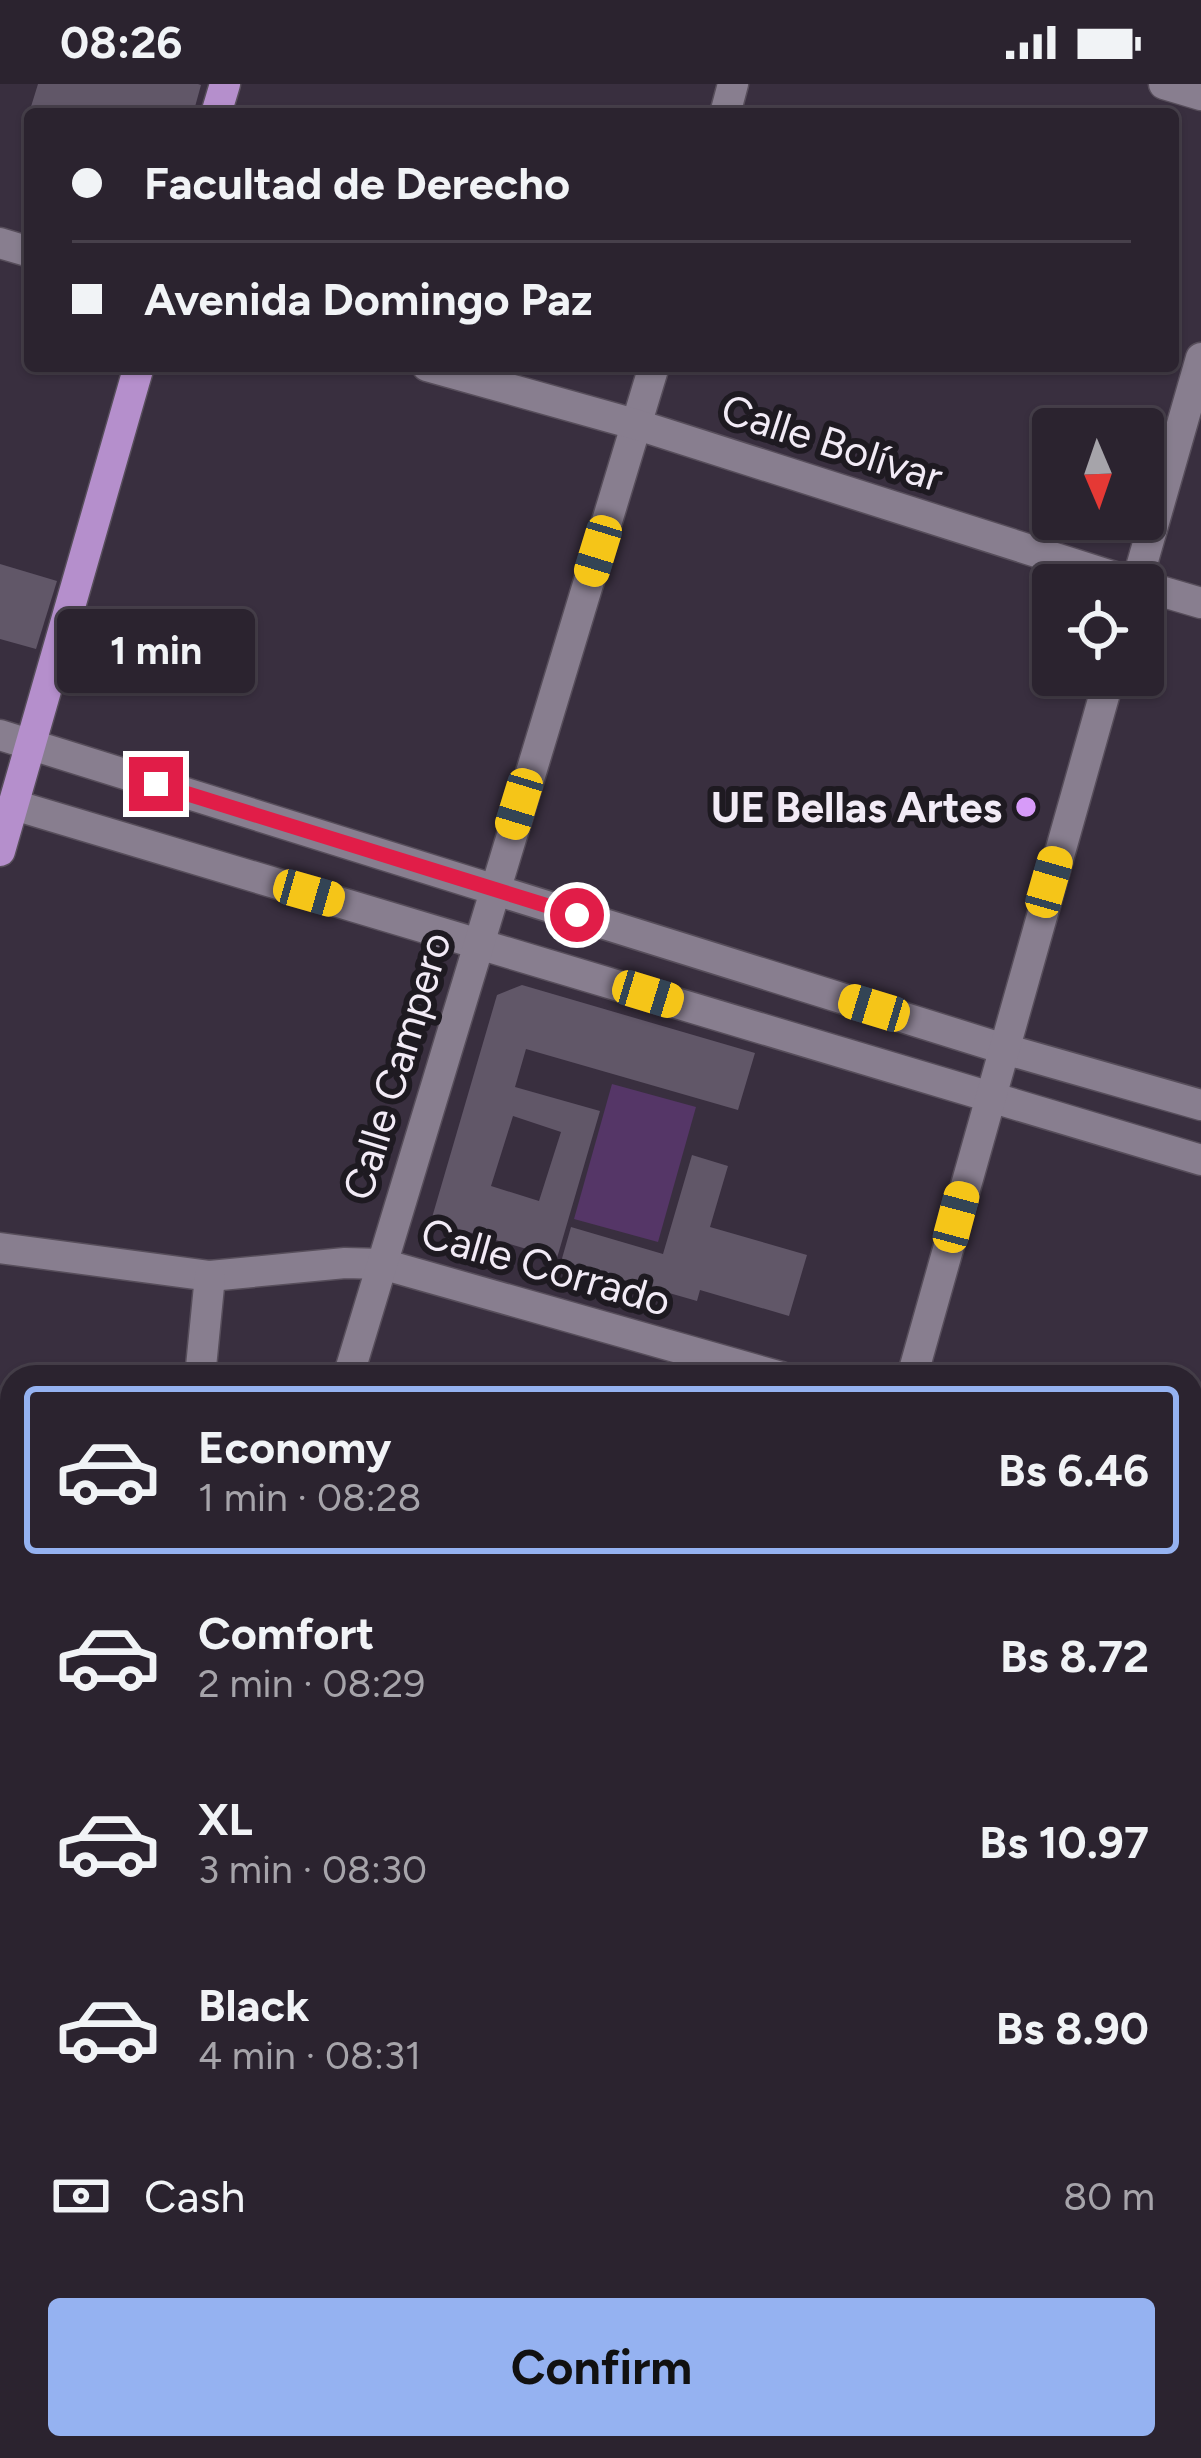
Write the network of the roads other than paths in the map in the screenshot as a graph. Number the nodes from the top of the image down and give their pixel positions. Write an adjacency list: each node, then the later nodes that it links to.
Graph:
1 (1164, 84): 2 (street)
2 (1201, 95)
3 (1201, 358): 9 (street)
4 (137, 372): 14 (main road)
5 (448, 372): 7 (street, Calle Bolívar)
6 (652, 372): 7 (street, Calle Campero)
7 (638, 425): 8 (street, Calle Bolívar); 17 (street, Calle Campero)
8 (1073, 564)
9 (1145, 564)
10 (1164, 592): 11 (street, Calle Bolívar)
11 (1201, 603)
12 (1104, 696): 19 (street)
13 (0, 735): 14 (street)
14 (31, 744): 15 (main road); 17 (street)
15 (14, 805): 16 (main road); 18 (street)
16 (0, 851)
17 (492, 888): 18 (street, Calle Campero); 19 (street)
18 (478, 943): 20 (street); 24 (street, Calle Campero)
19 (1001, 1048): 20 (street); 21 (street)
20 (989, 1096): 22 (street); 29 (street)
21 (1201, 1105)
22 (1201, 1160)
23 (0, 1247): 25 (street, Calle Corrado)
24 (382, 1264): 25 (street, Calle Corrado); 27 (street, Calle Campero); 28 (street, Calle Corrado)
25 (210, 1276): 26 (street)
26 (201, 1365)
27 (352, 1365)
28 (739, 1365)
29 (915, 1365)

